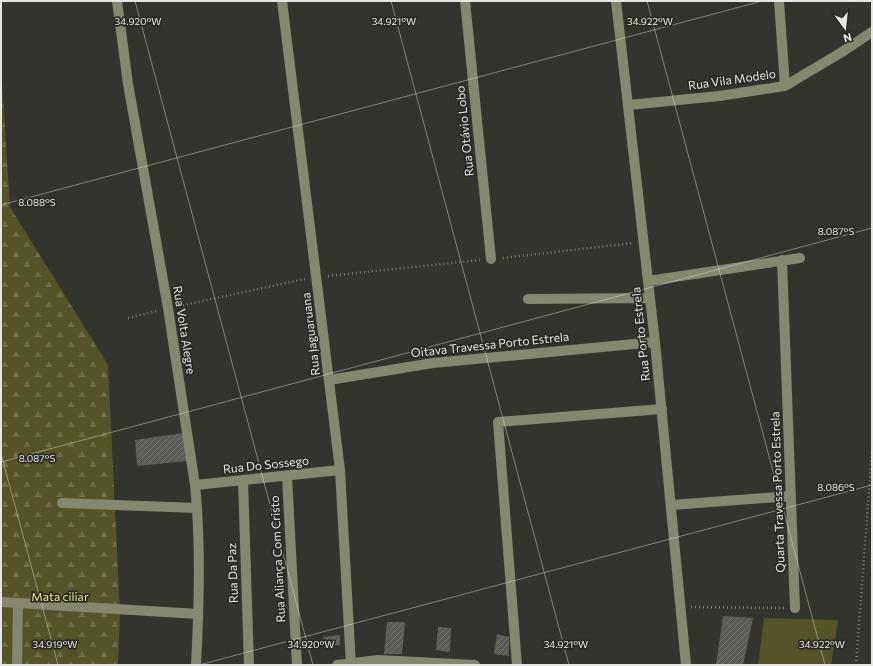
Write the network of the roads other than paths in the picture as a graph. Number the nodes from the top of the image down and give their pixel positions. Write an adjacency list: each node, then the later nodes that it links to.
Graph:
1 (117, 1): 21 (street, Rua Volta Alegre)
2 (282, 1): 16 (street, Rua Jaguaruana)
3 (465, 1): 10 (street, Rua Otávio Lobo)
4 (616, 1): 8 (street, Rua Porto Estrela)
5 (779, 1): 7 (street)
6 (872, 32): 7 (street, Rua Vila Modelo)
7 (785, 86): 8 (street, Rua Vila Modelo)
8 (629, 105): 12 (street, Rua Porto Estrela)
9 (800, 258): 11 (street)
10 (491, 259)
11 (782, 260): 12 (street); 22 (street, Quarta Travessa Porto Estrela)
12 (648, 281): 13 (street, Rua Porto Estrela)
13 (650, 298): 14 (street); 15 (street, Rua Porto Estrela)
14 (528, 299)
15 (655, 342): 16 (street, Oitava Travessa Porto Estrela); 17 (street, Rua Porto Estrela)
16 (329, 380): 18 (street, Rua Jaguaruana)
17 (662, 409): 24 (street, Rua Porto Estrela); 38 (street)
18 (340, 470): 19 (street, Rua Do Sossego); 31 (street, Rua Jaguaruana)
19 (287, 476): 20 (street, Rua Do Sossego); 35 (street, Rua Aliança Com Cristo)
20 (243, 480): 21 (street, Rua Do Sossego); 34 (street, Rua Da Paz)
21 (195, 485): 25 (street, Rua Volta Alegre)
22 (791, 496): 24 (street); 28 (street, Quarta Travessa Porto Estrela)
23 (62, 503): 25 (street)
24 (672, 505): 39 (street, Rua Porto Estrela)
25 (197, 508): 29 (street, Rua Volta Alegre)
26 (1, 602): 27 (street)
27 (18, 603): 29 (street); 32 (street)
28 (795, 608)
29 (198, 614): 33 (street, Rua Volta Alegre)
30 (412, 663): 31 (street); 37 (street)
31 (351, 664): 36 (street)
32 (17, 665)
33 (196, 665)
34 (249, 665)
35 (297, 665)
36 (337, 665)
37 (475, 665)
38 (517, 665)
39 (686, 665)

